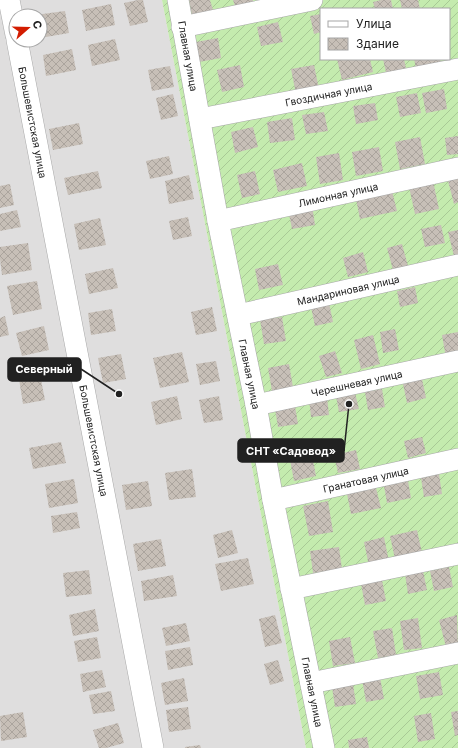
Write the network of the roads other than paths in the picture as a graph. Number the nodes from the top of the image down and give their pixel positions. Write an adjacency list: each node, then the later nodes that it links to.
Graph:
1 (178, 0): 3 (street, Главная улица)
2 (312, 0): 3 (street)
3 (182, 27): 6 (street, Главная улица)
4 (19, 48): 19 (street, Большевистская улица)
5 (458, 69): 6 (street, Гвоздичная улица)
6 (200, 119): 8 (street, Главная улица)
7 (458, 168): 8 (street, Лимонная улица)
8 (218, 221): 10 (street, Главная улица)
9 (458, 265): 10 (street, Мандариновая улица)
10 (238, 315): 12 (street, Главная улица)
11 (458, 361): 12 (street, Черешневая улица)
12 (256, 405): 14 (street, Главная улица)
13 (458, 459): 14 (street, Гранатовая улица)
14 (273, 500): 16 (street, Главная улица)
15 (458, 554): 16 (street)
16 (291, 589): 18 (street, Главная улица)
17 (458, 653): 18 (street)
18 (311, 683): 20 (street, Главная улица)
19 (153, 748)
20 (324, 748)

